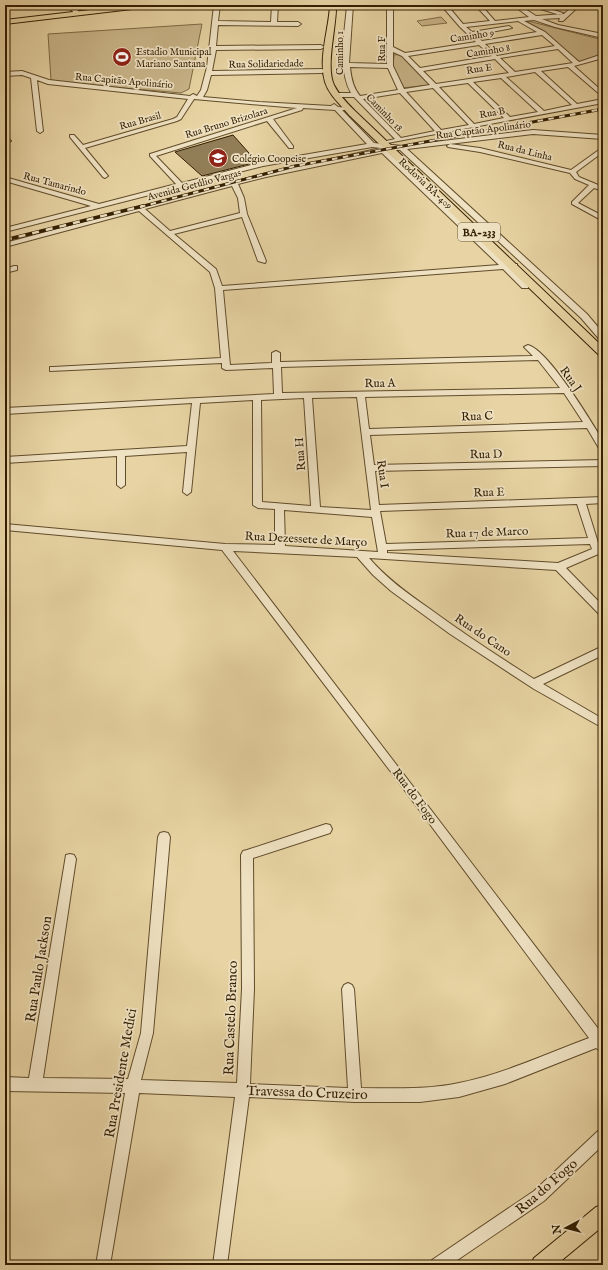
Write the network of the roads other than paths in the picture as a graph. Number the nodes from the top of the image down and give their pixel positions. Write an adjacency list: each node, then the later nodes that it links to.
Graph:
1 (70, 5): 17 (street)
2 (130, 5): 16 (main road)
3 (149, 5): 16 (main road)
4 (213, 5): 38 (street)
5 (217, 5): 22 (street, Rua Brasil)
6 (275, 5): 25 (street)
7 (328, 5): 18 (main road, BA-233)
8 (333, 5): 18 (main road, BA-233)
9 (350, 5): 43 (street, Caminho 1)
10 (390, 5): 37 (street, Rua F)
11 (444, 5): 27 (street)
12 (478, 5): 23 (street)
13 (516, 5): 20 (street)
14 (531, 5): 19 (street)
15 (577, 5): 19 (street)
16 (104, 9): 17 (main road)
17 (76, 12): 21 (main road)
18 (330, 15): 59 (main road, BA-233)
19 (566, 15): 20 (street); 28 (street)
20 (530, 17): 24 (street); 28 (street)
21 (5, 21)
22 (215, 23): 25 (street); 36 (street, Rua Brasil)
23 (494, 23): 24 (street); 27 (street)
24 (520, 23): 30 (street)
25 (274, 24): 26 (street)
26 (298, 24)
27 (462, 26): 31 (street)
28 (555, 26): 32 (street)
29 (513, 27): 31 (street)
30 (543, 33): 33 (street, Caminho 9); 35 (street)
31 (472, 34): 33 (street)
32 (603, 36)
33 (481, 43): 39 (street, Caminho 9); 41 (street)
34 (321, 47): 36 (street)
35 (560, 47): 41 (street, Caminho 8); 42 (street)
36 (212, 48): 49 (street, Rua Brasil)
37 (390, 48): 39 (street); 45 (street, Rua F)
38 (205, 52)
39 (404, 55): 46 (street)
40 (603, 56): 42 (street, Rua E)
41 (497, 58): 46 (street, Caminho 8); 50 (street)
42 (578, 64): 44 (street, Rua E)
43 (347, 65): 45 (street); 60 (street, Caminho 1)
44 (569, 65): 47 (street, Rua E); 61 (street)
45 (390, 66): 58 (street, Rua F)
46 (418, 70): 57 (street)
47 (536, 70): 50 (street, Rua E); 66 (street)
48 (322, 71): 49 (street, Rua Solidariedade)
49 (209, 73): 62 (street, Rua Brasil)
50 (513, 73): 52 (street, Rua E)
51 (5, 74): 54 (street)
52 (502, 75): 56 (street, Rua E); 69 (street)
53 (201, 76): 62 (street)
54 (35, 78): 55 (street); 62 (street, Rua Capitão Apolinário); 73 (street)
55 (5, 80)
56 (468, 80): 57 (street, Rua E); 71 (street)
57 (433, 86): 58 (street, Rua E); 72 (street)
58 (400, 90): 60 (street, Rua E); 74 (street, Rua F)
59 (336, 95): 60 (street, Rua E); 68 (main road, BA-233)
60 (355, 95): 77 (street, Caminho 18)
61 (603, 95)
62 (197, 97): 64 (street, Rua Capitão Apolinário); 81 (street, Rua Brasil)
63 (603, 101): 66 (street, Rua B)
64 (260, 102): 65 (street, Rua Capitão Apolinário); 67 (street, Rua Capitão Apolinário)
65 (335, 106): 67 (street, Rua Capitão Apolinário); 68 (street, Rua Capitão Apolinário); 78 (street)
66 (576, 106): 69 (street, Rua B)
67 (306, 107): 70 (street, Rua Bruno Brizolara)
68 (348, 109): 82 (main road, Rodovia BA-409 / BA-233)
69 (543, 113): 71 (street, Rua B)
70 (269, 119): 80 (street); 90 (street, Rua Bruno Brizolara)
71 (508, 119): 72 (street, Rua B)
72 (473, 126): 74 (street, Rua B)
73 (40, 131)
74 (438, 132): 77 (street, Rua B)
75 (72, 136): 81 (street)
76 (603, 137): 79 (street, Rua Captão Apolinário)
77 (399, 140): 82 (street, Rua B)
78 (372, 144): 82 (street, Avenida Getúlio Vargas); 90 (street, Avenida Getúlio Vargas)
79 (436, 145): 83 (street, Rua Captão Apolinário); 87 (street, Rua da Linha)
80 (291, 147)
81 (82, 148): 88 (street)
82 (386, 148): 83 (street, Rua Captão Apolinário); 91 (street, Avenida Getúlio Vargas); 102 (street); 103 (main road, Rodovia BA-409 / BA-233)
83 (402, 148): 108 (street)
84 (603, 149): 85 (street)
85 (596, 154): 86 (street); 87 (street)
86 (603, 158)
87 (572, 172): 92 (street, Rua da Linha)
88 (105, 176)
89 (5, 179): 94 (street, Rua Tamarindo)
90 (180, 184): 94 (street, Avenida Getúlio Vargas)
91 (235, 184): 95 (street, Avenida Getúlio Vargas); 96 (street)
92 (593, 185): 93 (street, Rua da Linha); 97 (street)
93 (603, 189)
94 (100, 206): 98 (street, Avenida Getúlio Vargas)
95 (141, 209): 99 (street); 100 (street, Avenida Getúlio Vargas)
96 (244, 214): 99 (street); 101 (street)
97 (603, 218)
98 (5, 230)
99 (169, 233): 107 (street)
100 (5, 245)
101 (262, 261)
102 (504, 266): 103 (street); 106 (street); 107 (street)
103 (514, 266): 111 (main road, Rodovia BA-409 / BA-233)
104 (14, 268): 105 (street)
105 (5, 271)
106 (525, 286)
107 (219, 288): 113 (street)
108 (603, 338)
109 (528, 347): 112 (street, Rua J)
110 (276, 353): 114 (street)
111 (603, 353)
112 (541, 358): 114 (street, Rua A); 116 (street, Rua J)
113 (225, 364): 114 (street, Rua A); 115 (street, Rua A)
114 (277, 365): 117 (street)
115 (53, 369)
116 (565, 390): 119 (street, Rua A); 123 (street, Rua J)
117 (278, 396): 118 (street, Rua A); 120 (street, Rua A)
118 (308, 396): 119 (street, Rua A); 136 (street, Rua H)
119 (361, 396): 124 (street, Rua I)
120 (257, 397): 121 (street, Rua A); 135 (street, Rua E)
121 (196, 401): 122 (street, Rua A); 126 (street)
122 (5, 411)
123 (589, 425): 124 (street, Rua C); 125 (street, Rua J)
124 (365, 432): 130 (street, Rua I)
125 (603, 448)
126 (190, 449): 127 (street); 132 (street)
127 (121, 453): 128 (street); 131 (street)
128 (5, 460)
129 (603, 463): 130 (street, Rua D)
130 (370, 468): 137 (street, Rua I)
131 (121, 485)
132 (187, 492)
133 (603, 500): 134 (street, Rua E)
134 (582, 501): 137 (street, Rua E); 139 (street)
135 (280, 508): 136 (street, Rua E); 141 (street)
136 (316, 510): 137 (street, Rua E)
137 (376, 511): 143 (street, Rua I)
138 (5, 527): 140 (street, Rua Dezessete de Março)
139 (592, 541): 142 (street); 143 (street, Rua 17 de Marco)
140 (225, 547): 141 (street, Rua Dezessete de Março); 154 (street, Rua do Fogo)
141 (280, 548): 144 (street, Rua Dezessete de Março)
142 (600, 549): 145 (street, Rua Dezessete de Março)
143 (383, 551): 144 (street, Rua Dezessete de Março); 145 (street, Rua Dezessete de Março)
144 (360, 554): 148 (street, Rua do Cano)
145 (559, 567): 146 (street)
146 (603, 612)
147 (603, 650): 148 (street)
148 (534, 684): 149 (street, Rua do Cano)
149 (602, 723)
150 (326, 829): 158 (street, Rua Castelo Branco)
151 (164, 837): 157 (street, Rua Presidente Medici)
152 (70, 859): 156 (street, Rua Paulo Jackson)
153 (348, 989): 159 (street)
154 (601, 1043): 159 (street, Travessa do Cruzeiro)
155 (5, 1084): 156 (street, Travessa do Cruzeiro)
156 (35, 1084): 157 (street, Travessa do Cruzeiro)
157 (133, 1086): 158 (street, Travessa do Cruzeiro); 162 (street, Rua Presidente Medici)
158 (243, 1089): 159 (street, Travessa do Cruzeiro); 163 (street, Rua Castelo Branco)
159 (355, 1095)
160 (603, 1136): 164 (street, Rua do Fogo)
161 (603, 1214): 165 (main road)
162 (104, 1265)
163 (220, 1265)
164 (437, 1265)
165 (541, 1265)

